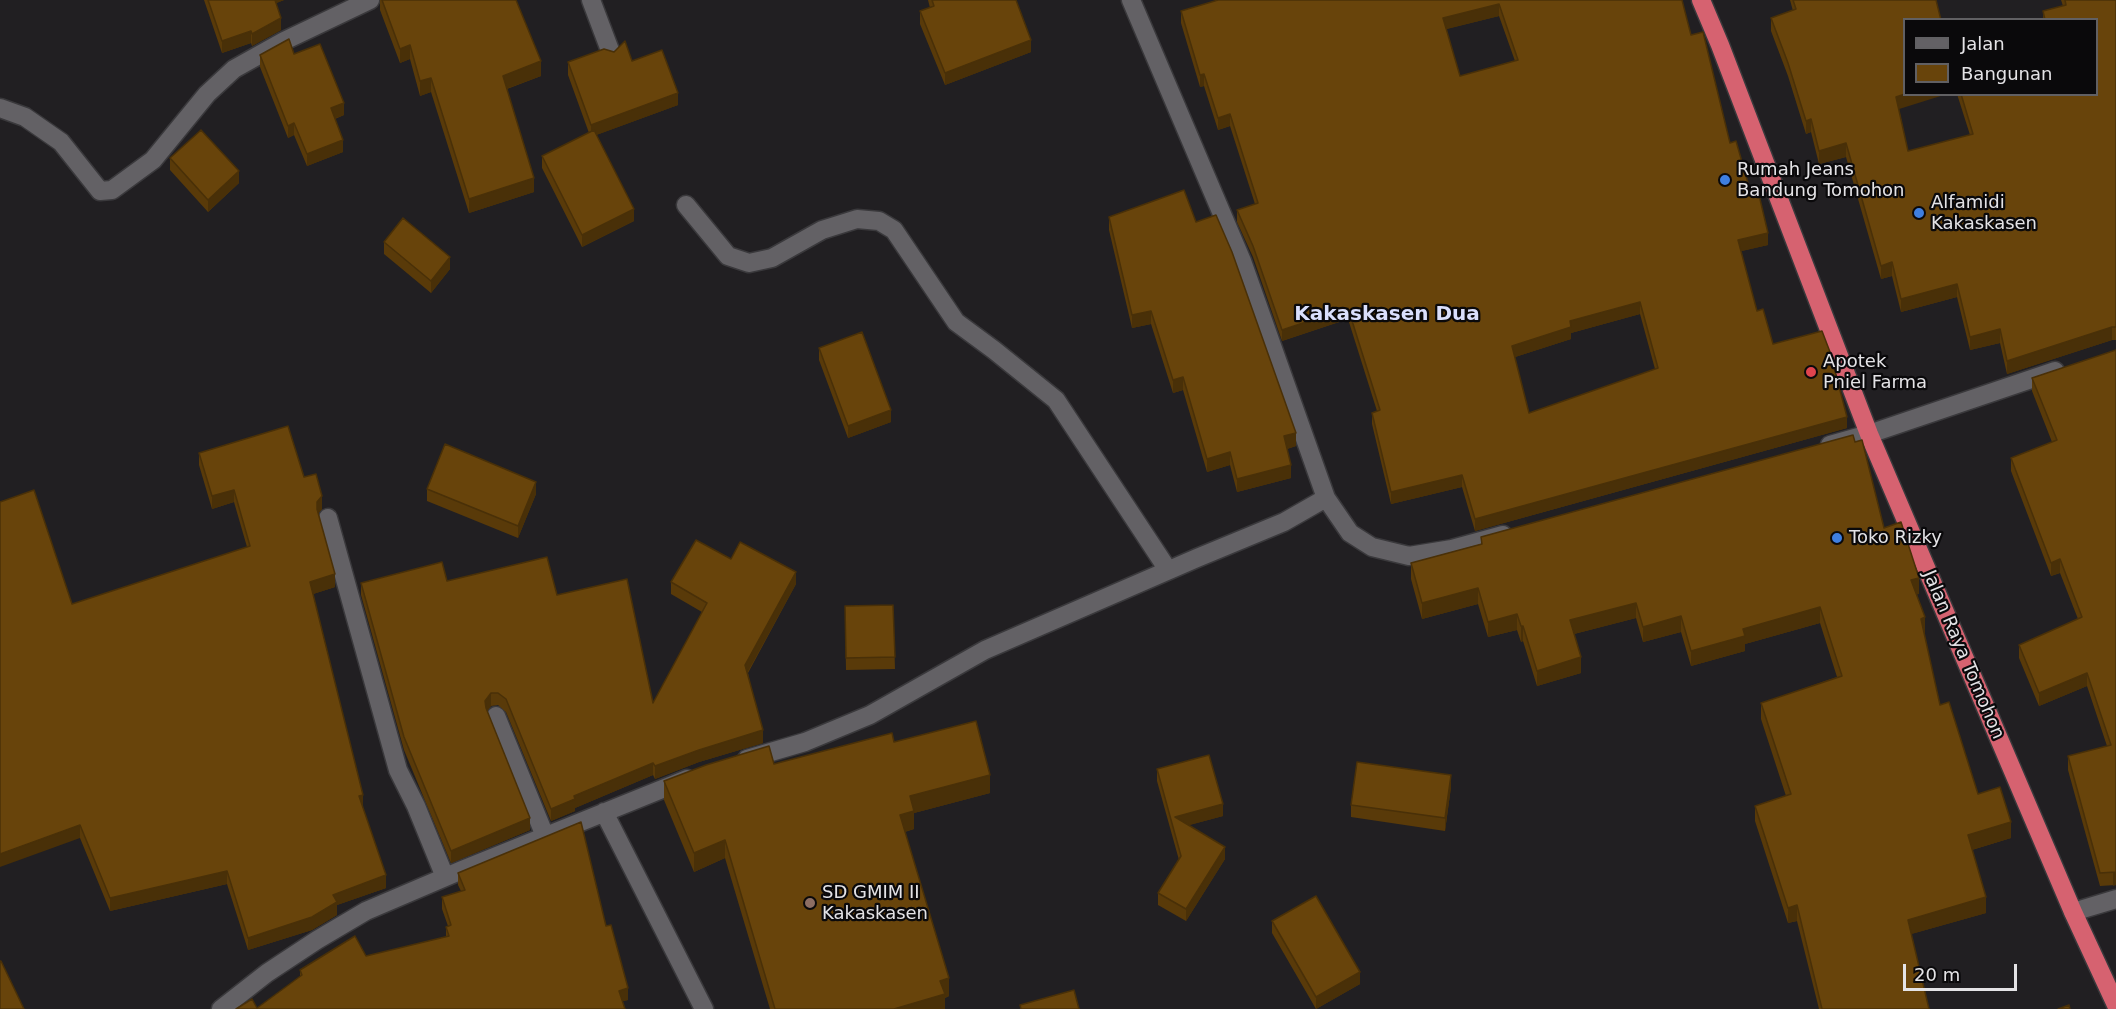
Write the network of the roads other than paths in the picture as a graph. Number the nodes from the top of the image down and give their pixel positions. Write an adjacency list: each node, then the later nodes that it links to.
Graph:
1 (370, 0): 6 (street)
2 (591, 0): 5 (street)
3 (1133, 0): 11 (street)
4 (1701, 0): 9 (highway, Jalan Raya Tomohon)
5 (611, 54)
6 (0, 108)
7 (686, 205): 14 (street)
8 (2071, 366): 9 (street)
9 (1869, 434): 10 (street); 22 (highway, Jalan Raya Tomohon)
10 (1813, 450)
11 (1326, 498): 13 (street); 14 (street)
12 (328, 518): 20 (street)
13 (1520, 531)
14 (1168, 570): 16 (street)
15 (496, 716): 19 (street)
16 (725, 766)
17 (702, 773): 18 (street)
18 (604, 812): 19 (street); 25 (street)
19 (545, 836): 20 (street)
20 (445, 877): 24 (street)
21 (2116, 899): 22 (street)
22 (2073, 912): 23 (highway, Jalan Raya Tomohon)
23 (2116, 1005)
24 (221, 1009)
25 (704, 1009)

